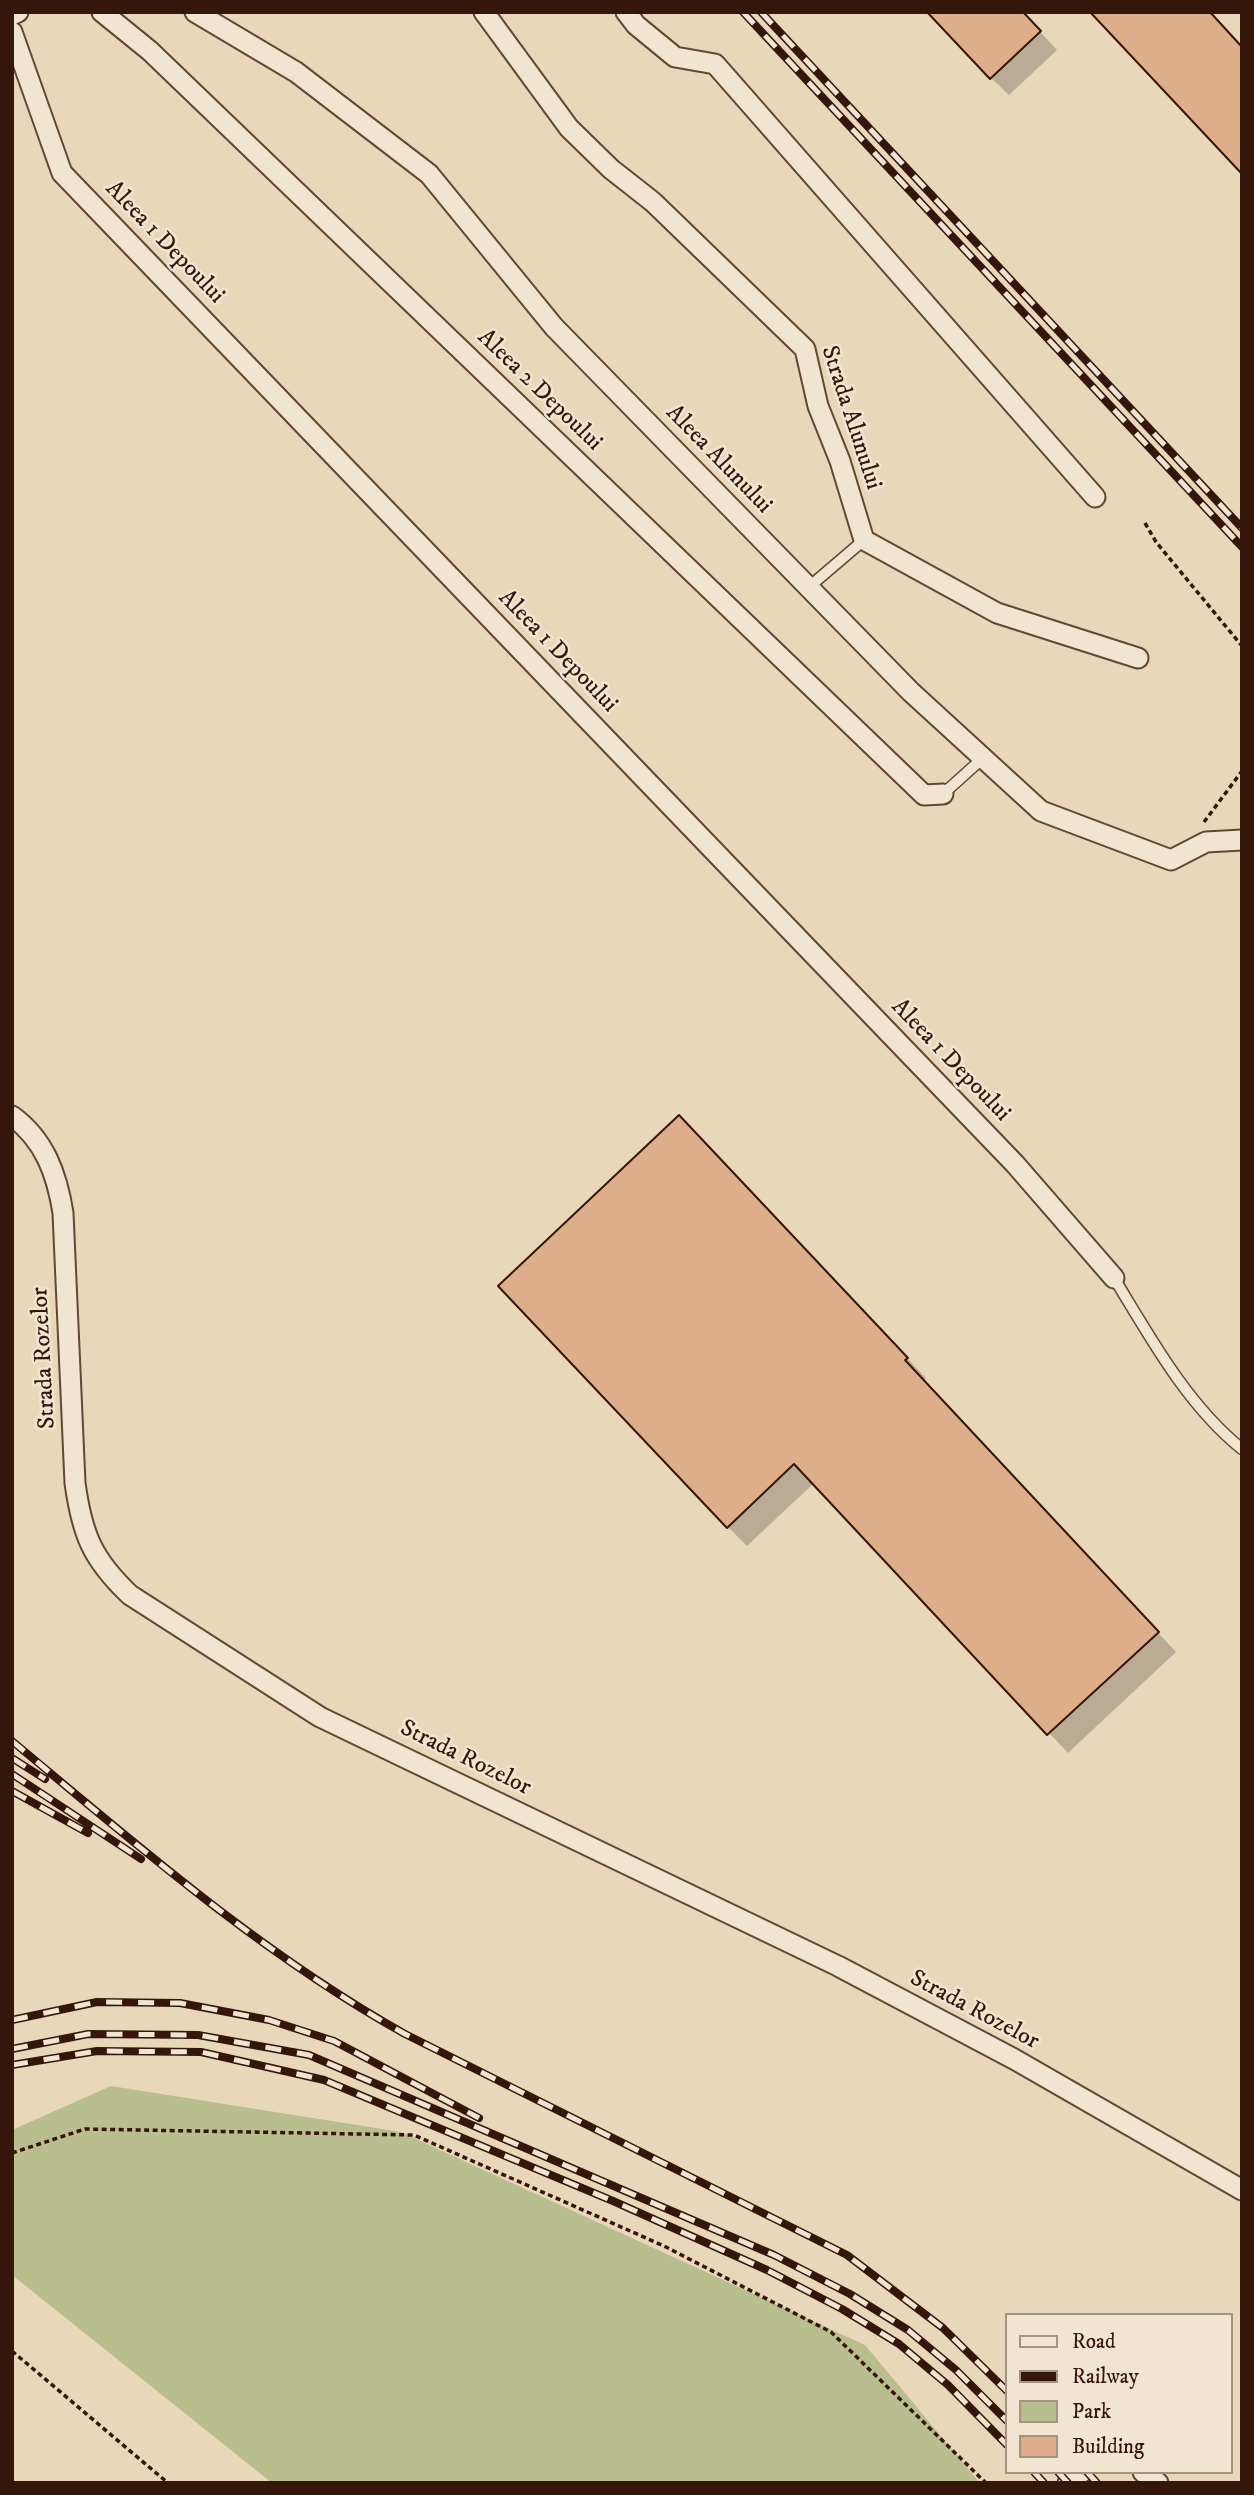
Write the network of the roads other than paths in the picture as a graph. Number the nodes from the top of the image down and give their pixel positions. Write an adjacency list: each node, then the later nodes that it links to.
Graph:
1 (18, 12): 6 (street)
2 (102, 12): 13 (street, Aleea 2 Depoului)
3 (195, 12): 10 (street, Aleea Alunului)
4 (484, 12): 9 (street, Strada Alunului)
5 (626, 12): 8 (street)
6 (12, 15)
7 (12, 32): 16 (street, Aleea 1 Depoului)
8 (1095, 497)
9 (864, 540): 10 (lane); 11 (street)
10 (809, 587): 12 (street, Aleea Alunului)
11 (1138, 658)
12 (983, 758): 13 (lane); 14 (street, Aleea Alunului)
13 (943, 794)
14 (1242, 840)
15 (12, 1116): 18 (street, Strada Rozelor)
16 (1114, 1278): 17 (lane)
17 (1242, 1449)
18 (1242, 2190)

